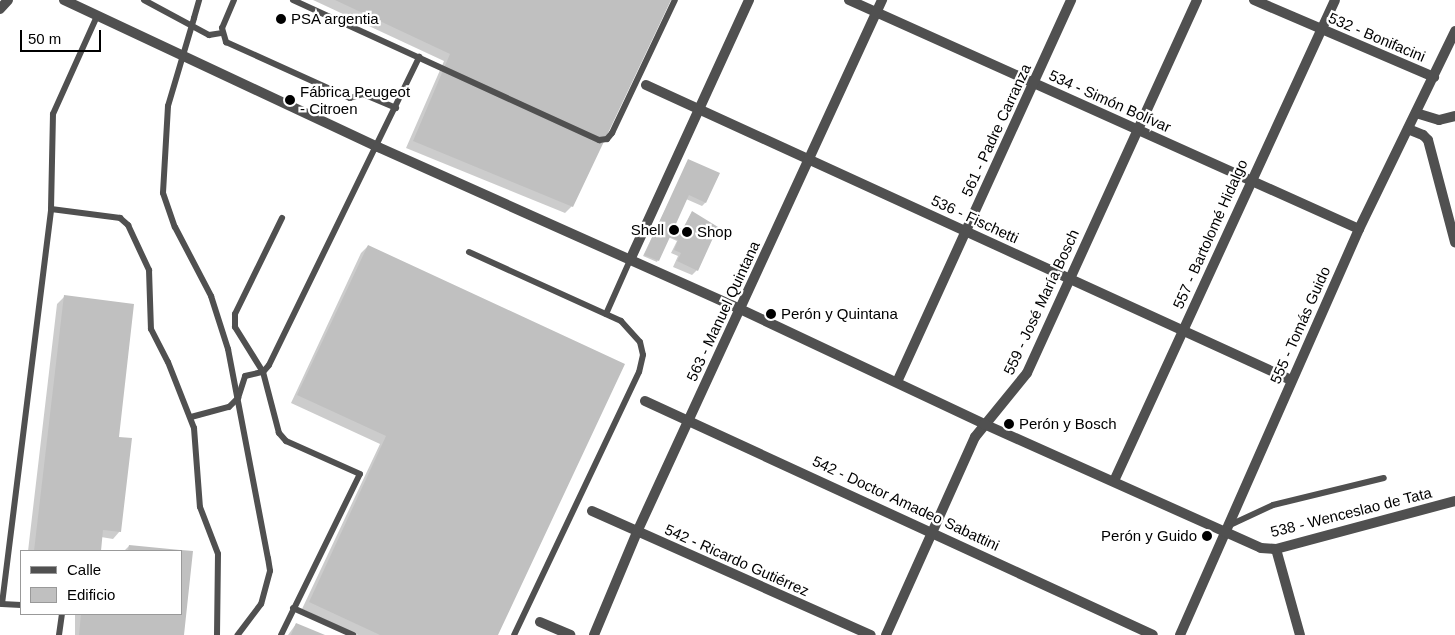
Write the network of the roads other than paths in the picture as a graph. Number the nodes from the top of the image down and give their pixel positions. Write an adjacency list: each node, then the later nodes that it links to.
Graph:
1 (8, 0): 15 (street)
2 (64, 0): 17 (street, 538 - Wenceslao de Tata)
3 (144, 0): 20 (lane)
4 (198, 0): 48 (lane, bridge)
5 (234, 0): 20 (lane)
6 (293, 0): 21 (lane)
7 (675, 0): 21 (lane)
8 (749, 0): 26 (street)
9 (849, 0): 16 (street, 534 - Simón Bolívar)
10 (882, 0): 16 (street, 563 - Manuel Quintana)
11 (1071, 0): 23 (street, 561 - Padre Carranza)
12 (1197, 0): 30 (street, 559 - José María Bosch)
13 (1254, 0): 18 (street, 532 - Bonifacini)
14 (1335, 0): 18 (street, 557 - Bartolomé Hidalgo)
15 (0, 9)
16 (876, 12): 23 (street, 534 - Simón Bolívar); 32 (street, 563 - Manuel Quintana)
17 (97, 16): 31 (street, 538 - Wenceslao de Tata); 34 (lane)
18 (1319, 29): 22 (street, 532 - Bonifacini); 33 (street, 557 - Bartolomé Hidalgo)
19 (1455, 31): 22 (street, 555 - Tomás Guido)
20 (221, 33): 25 (lane)
21 (419, 57): 25 (lane)
22 (1434, 77): 27 (street, 555 - Tomás Guido)
23 (1034, 83): 30 (street, 534 - Simón Bolívar); 37 (street, 561 - Padre Carranza)
24 (646, 85): 26 (street, 536 - Fischetti)
25 (396, 108): 31 (lane)
26 (698, 110): 32 (street, 536 - Fischetti); 40 (street)
27 (1416, 113): 28 (street); 29 (street, 555 - Tomás Guido)
28 (1455, 116)
29 (1408, 129): 36 (street, 555 - Tomás Guido); 38 (street)
30 (1138, 130): 33 (street, 534 - Simón Bolívar); 41 (street, 559 - José María Bosch)
31 (378, 147): 40 (street, 538 - Wenceslao de Tata); 45 (lane)
32 (808, 160): 37 (street, 536 - Fischetti); 42 (street, 563 - Manuel Quintana)
33 (1250, 180): 36 (street, 534 - Simón Bolívar); 44 (street, 557 - Bartolomé Hidalgo)
34 (52, 209): 50 (lane); 61 (lane)
35 (282, 218): 45 (lane)
36 (1359, 229): 46 (street, 555 - Tomás Guido)
37 (966, 231): 41 (street, 536 - Fischetti); 47 (street, 561 - Padre Carranza)
38 (1455, 242)
39 (469, 252): 43 (lane)
40 (630, 260): 42 (street, 538 - Wenceslao de Tata); 43 (lane)
41 (1070, 280): 44 (street, 536 - Fischetti); 52 (street, 559 - José María Bosch)
42 (740, 308): 47 (street, 538 - Wenceslao de Tata); 51 (street, 563 - Manuel Quintana)
43 (606, 314): 70 (lane)
44 (1183, 332): 46 (street, 536 - Fischetti); 54 (street, 557 - Bartolomé Hidalgo)
45 (262, 372): 48 (lane); 62 (lane)
46 (1291, 380): 57 (street, 555 - Tomás Guido)
47 (897, 382): 52 (street, 538 - Wenceslao de Tata)
48 (238, 398): 50 (lane); 67 (lane)
49 (645, 402): 51 (street, 542 - Doctor Amadeo Sabattini)
50 (191, 417): 66 (lane)
51 (690, 420): 58 (street, 563 - Manuel Quintana); 59 (street, 542 - Doctor Amadeo Sabattini)
52 (984, 424): 54 (street, 538 - Wenceslao de Tata); 59 (street, 559 - José María Bosch)
53 (1384, 478): 57 (lane)
54 (1114, 481): 57 (street, 538 - Wenceslao de Tata)
55 (1455, 501): 60 (street, 538 - Wenceslao de Tata)
56 (592, 510): 58 (street, 542 - Ricardo Gutiérrez)
57 (1228, 529): 60 (street, 538 - Wenceslao de Tata); 76 (street, 555 - Tomás Guido)
58 (637, 532): 72 (street, 563 - Manuel Quintana); 73 (street, 542 - Ricardo Gutiérrez)
59 (934, 532): 74 (street, 559 - José María Bosch); 75 (street, 542 - Doctor Amadeo Sabattini)
60 (1276, 549): 77 (street)
61 (20, 606)
62 (293, 608): 68 (lane); 69 (lane)
63 (62, 615): 65 (lane)
64 (540, 622): 71 (street)
65 (59, 635)
66 (217, 635)
67 (238, 635)
68 (281, 635)
69 (353, 635)
70 (514, 635)
71 (570, 635)
72 (594, 635)
73 (871, 635)
74 (886, 635)
75 (1153, 635)
76 (1180, 635)
77 (1300, 635)

